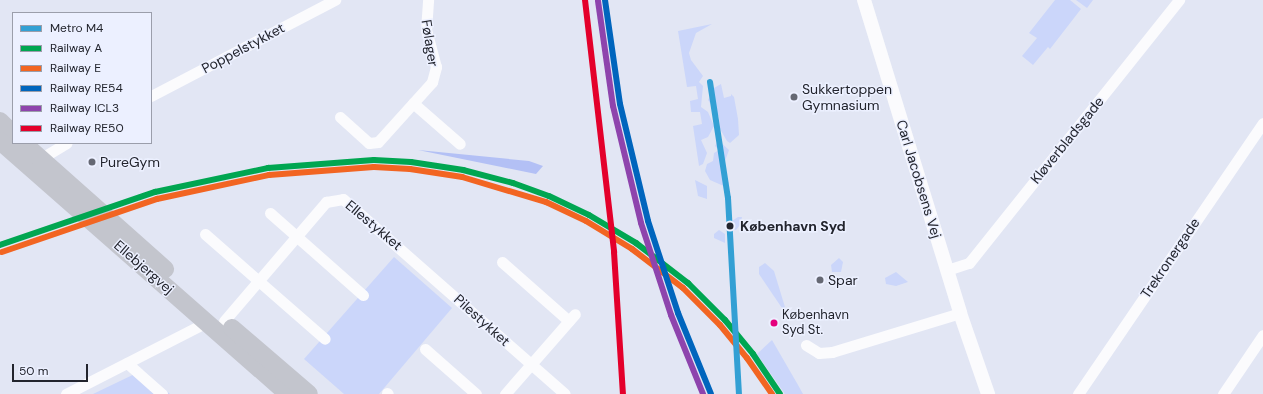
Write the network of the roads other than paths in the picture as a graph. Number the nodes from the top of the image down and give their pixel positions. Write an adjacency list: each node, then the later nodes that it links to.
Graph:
1 (335, 0): 5 (street, Poppelstykket)
2 (428, 0): 6 (street, Følager)
3 (864, 0): 20 (street, Carl Jacobsens Vej)
4 (1179, 0): 20 (street, Kløverbladsgade)
5 (152, 95)
6 (414, 103): 7 (street, Følager); 14 (street)
7 (340, 117)
8 (1263, 123): 40 (street, Trekronergade)
9 (4, 130): 10 (main road, Ellebjergvej)
10 (12, 137)
11 (19, 144): 25 (main road, Ellebjergvej)
12 (24, 144): 15 (main road, Ellebjergvej)
13 (64, 144): 15 (street)
14 (460, 144)
15 (40, 159): 25 (main road, Ellebjergvej)
16 (270, 213): 18 (street)
17 (205, 234): 22 (street)
18 (296, 235): 21 (street, Ellestykket); 22 (street, Ellestykket); 23 (street)
19 (502, 262): 31 (street)
20 (947, 270): 24 (street, Carl Jacobsens Vej)
21 (433, 276): 31 (street, Pilestykket)
22 (258, 280): 25 (street, Ellestykket); 27 (street)
23 (363, 295)
24 (960, 313): 28 (street); 39 (street, Carl Jacobsens Vej)
25 (215, 321): 30 (street); 34 (main road, Ellebjergvej); 35 (main road, Ellebjergvej)
26 (1263, 335): 41 (street)
27 (325, 339)
28 (806, 345)
29 (425, 349): 36 (street)
30 (127, 363): 32 (street); 33 (street)
31 (531, 364): 37 (street); 38 (street, Pilestykket)
32 (66, 394)
33 (162, 394)
34 (288, 394)
35 (308, 394)
36 (476, 394)
37 (505, 394)
38 (565, 394)
39 (988, 394)
40 (1078, 394)
41 (1223, 394)

